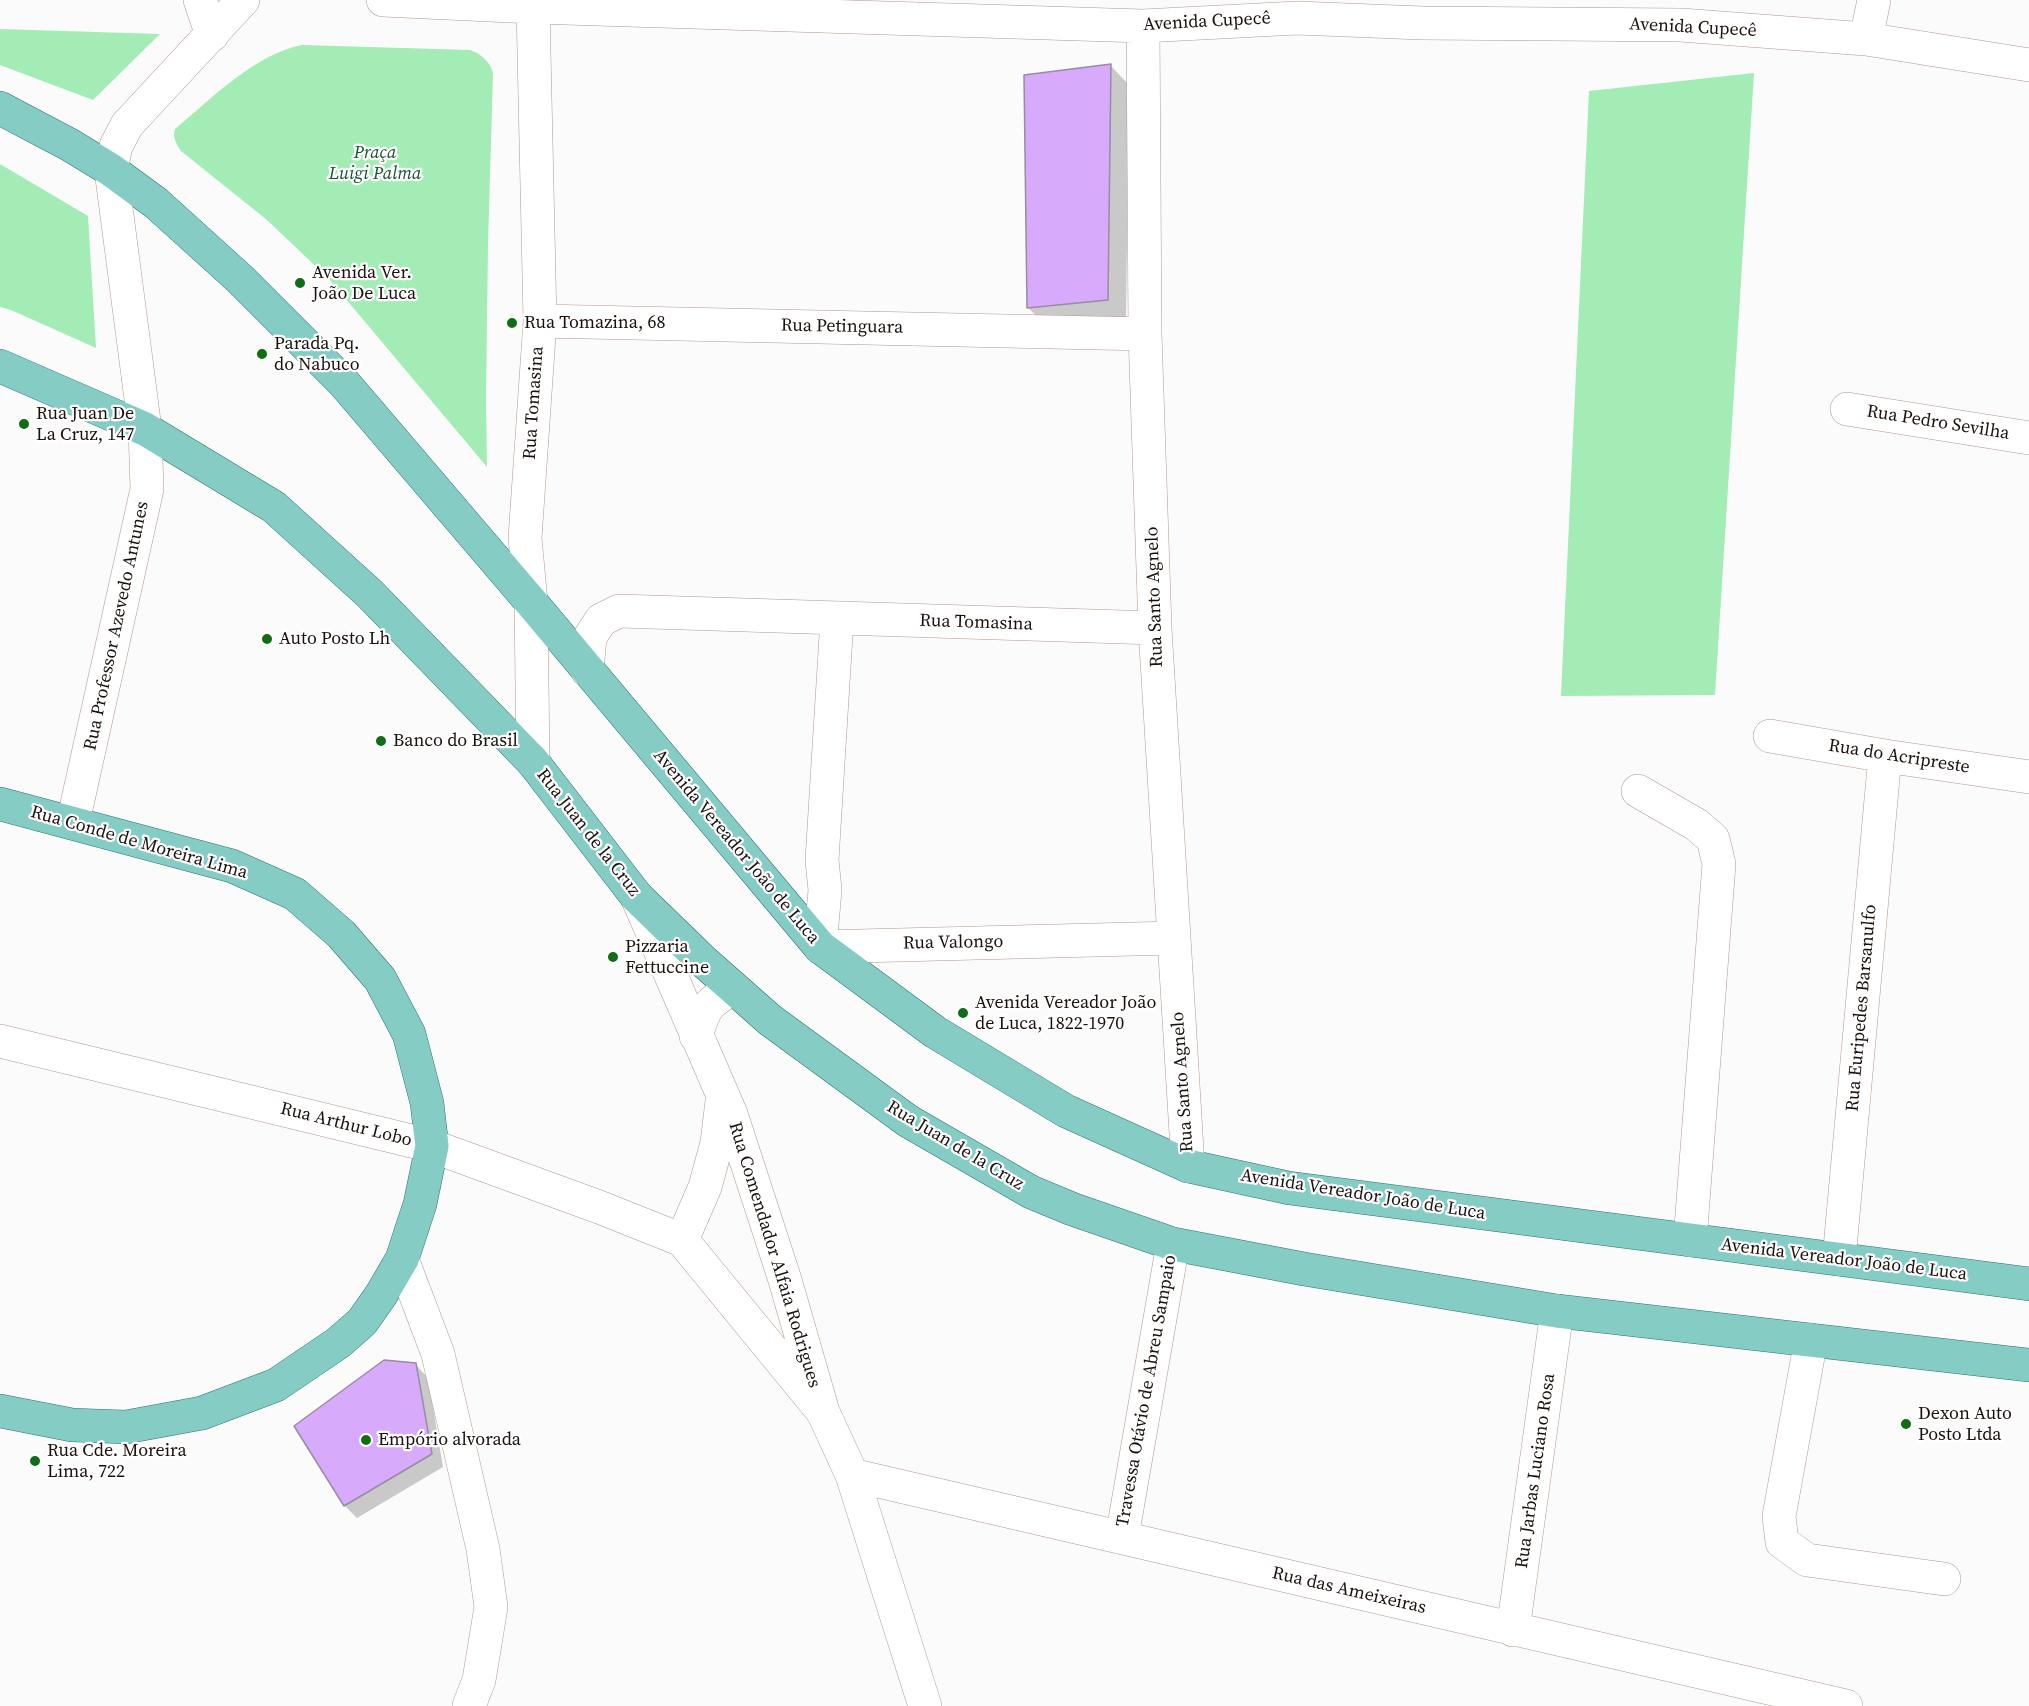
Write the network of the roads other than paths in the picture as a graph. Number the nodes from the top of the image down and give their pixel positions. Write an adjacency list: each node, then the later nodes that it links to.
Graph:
1 (200, 0): 10 (street)
2 (243, 0): 10 (street)
3 (382, 0): 6 (street, Avenida Cupecê)
4 (1259, 0): 8 (street)
5 (1874, 0): 11 (street)
6 (535, 3): 9 (street, Avenida Cupecê); 15 (street, Rua Tomasina)
7 (1423, 12): 8 (street, Avenida Cupecê); 11 (street, Avenida Cupecê)
8 (1297, 18): 9 (street, Avenida Cupecê)
9 (1143, 26): 16 (street, Rua Santo Agnelo)
10 (212, 36): 14 (street)
11 (1866, 39): 12 (street, Avenida Cupecê)
12 (2029, 65)
13 (0, 108): 14 (main road, Avenida Vereador João de Luca)
14 (111, 170): 19 (street); 21 (main road, Avenida Vereador João de Luca)
15 (540, 321): 16 (street, Rua Petinguara); 21 (street, Rua Tomasina)
16 (1145, 334): 23 (street, Rua Santo Agnelo)
17 (0, 366): 19 (main road, Rua Juan de la Cruz)
18 (1847, 409): 20 (street, Rua Pedro Sevilha)
19 (145, 429): 27 (main road, Rua Juan de la Cruz); 31 (street, Rua Professor Azevedo Antunes)
20 (2029, 438)
21 (531, 603): 24 (main road, Avenida Vereador João de Luca); 27 (street, Rua Tomasina)
22 (837, 619): 23 (street, Rua Tomasina); 24 (street, Rua Tomasina); 32 (street)
23 (1155, 628): 35 (street, Rua Santo Agnelo)
24 (587, 670): 34 (main road, Avenida Vereador João de Luca)
25 (1770, 736): 26 (street, Rua do Acripreste)
26 (1885, 756): 28 (street, Rua do Acripreste); 47 (street, Rua Euripedes Barsanulfo)
27 (533, 762): 33 (main road, Rua Juan de la Cruz)
28 (2029, 777)
29 (1638, 791): 44 (street)
30 (0, 804): 31 (main road, Rua Conde de Moreira Lima)
31 (73, 822): 41 (main road, Rua Conde de Moreira Lima)
32 (822, 860): 34 (street); 36 (street)
33 (637, 897): 37 (main road, Rua Juan de la Cruz); 38 (street, Rua Comendador Alfaia Rodrigues)
34 (794, 918): 36 (main road, Avenida Vereador João de Luca)
35 (1173, 938): 36 (street, Rua Valongo); 42 (street, Rua Santo Agnelo)
36 (820, 947): 42 (main road, Avenida Vereador João de Luca)
37 (733, 988): 38 (street); 45 (main road, Rua Juan de la Cruz)
38 (696, 1036): 40 (street, Rua Comendador Alfaia Rodrigues)
39 (0, 1041): 41 (street, Rua Arthur Lobo)
40 (723, 1098): 43 (street, Rua Comendador Alfaia Rodrigues); 53 (street, Rua Comendador Alfaia Rodrigues)
41 (432, 1146): 43 (street, Rua Arthur Lobo); 46 (main road, Rua Conde de Moreira Lima)
42 (1188, 1166): 44 (main road, Avenida Vereador João de Luca)
43 (682, 1240): 53 (street, Rua Comendador Alfaia Rodrigues)
44 (1690, 1240): 47 (main road, Avenida Vereador João de Luca)
45 (1173, 1244): 49 (main road); 55 (street, Travessa Otávio de Abreu Sampaio)
46 (402, 1259): 52 (main road, Rua Conde de Moreira Lima); 58 (street)
47 (1839, 1259): 48 (main road, Avenida Vereador João de Luca)
48 (2029, 1284)
49 (1557, 1311): 50 (main road); 57 (street, Rua Jarbas Luciano Rosa)
50 (1811, 1340): 51 (main road); 56 (street)
51 (2029, 1365)
52 (0, 1411)
53 (823, 1412): 54 (street, Rua Comendador Alfaia Rodrigues)
54 (852, 1475): 55 (street, Rua das Ameixeiras); 59 (street, Rua Comendador Alfaia Rodrigues)
55 (1122, 1537): 57 (street, Rua das Ameixeiras)
56 (1944, 1579)
57 (1513, 1630): 60 (street, Rua das Ameixeiras)
58 (469, 1706)
59 (925, 1706)
60 (1846, 1706)

